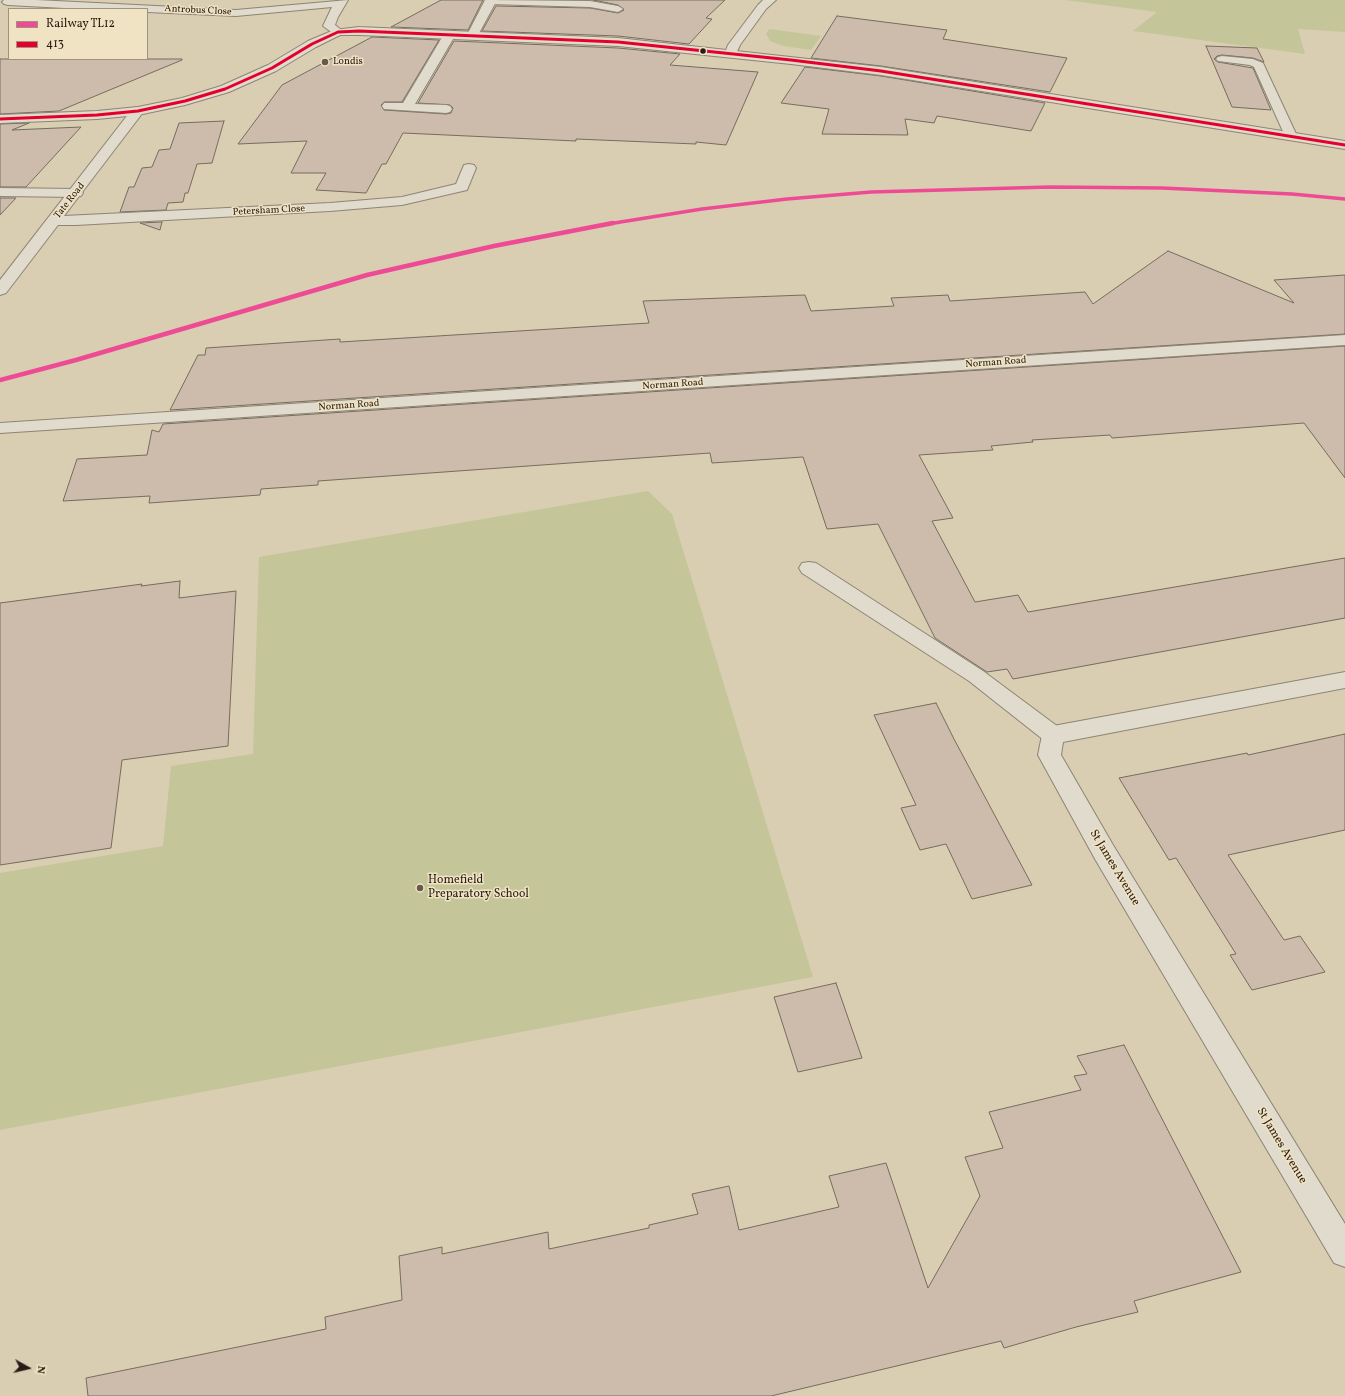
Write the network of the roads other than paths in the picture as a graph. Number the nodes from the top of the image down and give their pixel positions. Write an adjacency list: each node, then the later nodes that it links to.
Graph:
1 (491, 0): 6 (lane); 10 (street)
2 (770, 0): 11 (street)
3 (341, 2): 7 (street, Antrobus Close); 8 (street)
4 (6, 4): 5 (street, Antrobus Close)
5 (108, 8)
6 (618, 9)
7 (148, 10)
8 (338, 32): 9 (street); 16 (street)
9 (450, 34): 10 (street); 14 (lane)
10 (473, 35): 11 (street)
11 (731, 53): 18 (street)
12 (1222, 59): 18 (lane)
13 (388, 106): 14 (lane)
14 (407, 107): 15 (lane)
15 (446, 109)
16 (138, 111): 17 (street); 22 (street, Tate Road)
17 (0, 119)
18 (1291, 136): 19 (street)
19 (1345, 145)
20 (468, 168): 23 (street, Petersham Close)
21 (0, 192): 22 (lane)
22 (76, 193): 23 (street, Tate Road)
23 (55, 220): 24 (street, Tate Road)
24 (0, 290)
25 (1345, 340): 26 (street, Norman Road)
26 (0, 428)
27 (809, 568): 29 (lane)
28 (1345, 680): 29 (street)
29 (1053, 735): 30 (street, St James Avenue)
30 (1345, 1252)

